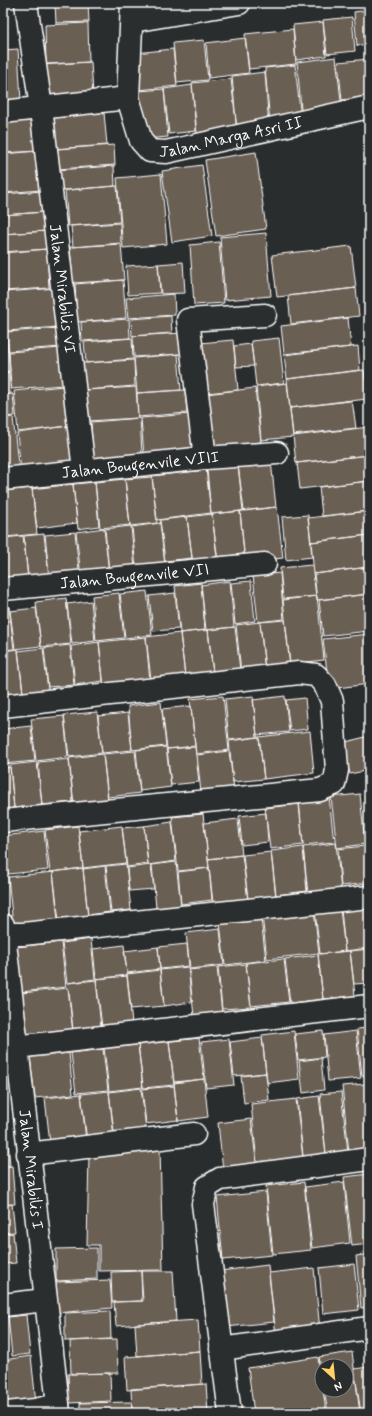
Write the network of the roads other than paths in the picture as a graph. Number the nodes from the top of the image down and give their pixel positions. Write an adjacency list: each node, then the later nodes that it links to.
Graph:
1 (26, 3): 6 (street, Jalan Mirabilis VI)
2 (239, 3): 3 (street)
3 (132, 12): 4 (street, Jalan Marga Asri II)
4 (128, 98): 5 (street, Jalan Marga Asri II); 6 (street)
5 (369, 107)
6 (41, 108): 7 (street); 11 (street, Jalan Mirabilis VI)
7 (3, 112)
8 (265, 315): 10 (street)
9 (277, 453): 10 (street, Jalan Bougenvile VIII)
10 (205, 458): 11 (street, Jalan Bougenvile VIII)
11 (84, 470): 12 (street, Jalan Bougenvile VIII)
12 (3, 479)
13 (265, 564): 14 (street, Jalan Bougenvile VII)
14 (3, 589)
15 (3, 706): 16 (street)
16 (3, 822)
17 (369, 897): 18 (street)
18 (3, 931): 20 (street, Jalan Mirabilis I)
19 (369, 1006): 20 (street)
20 (16, 1047): 22 (street, Jalan Mirabilis I)
21 (194, 1134): 22 (street)
22 (28, 1154): 24 (street, Jalan Mirabilis I)
23 (369, 1159): 27 (street)
24 (45, 1300): 25 (street); 28 (street, Jalan Mirabilis I)
25 (3, 1305)
26 (369, 1328): 27 (street)
27 (221, 1349): 30 (street)
28 (58, 1409): 29 (street)
29 (7, 1413)
30 (230, 1413)

